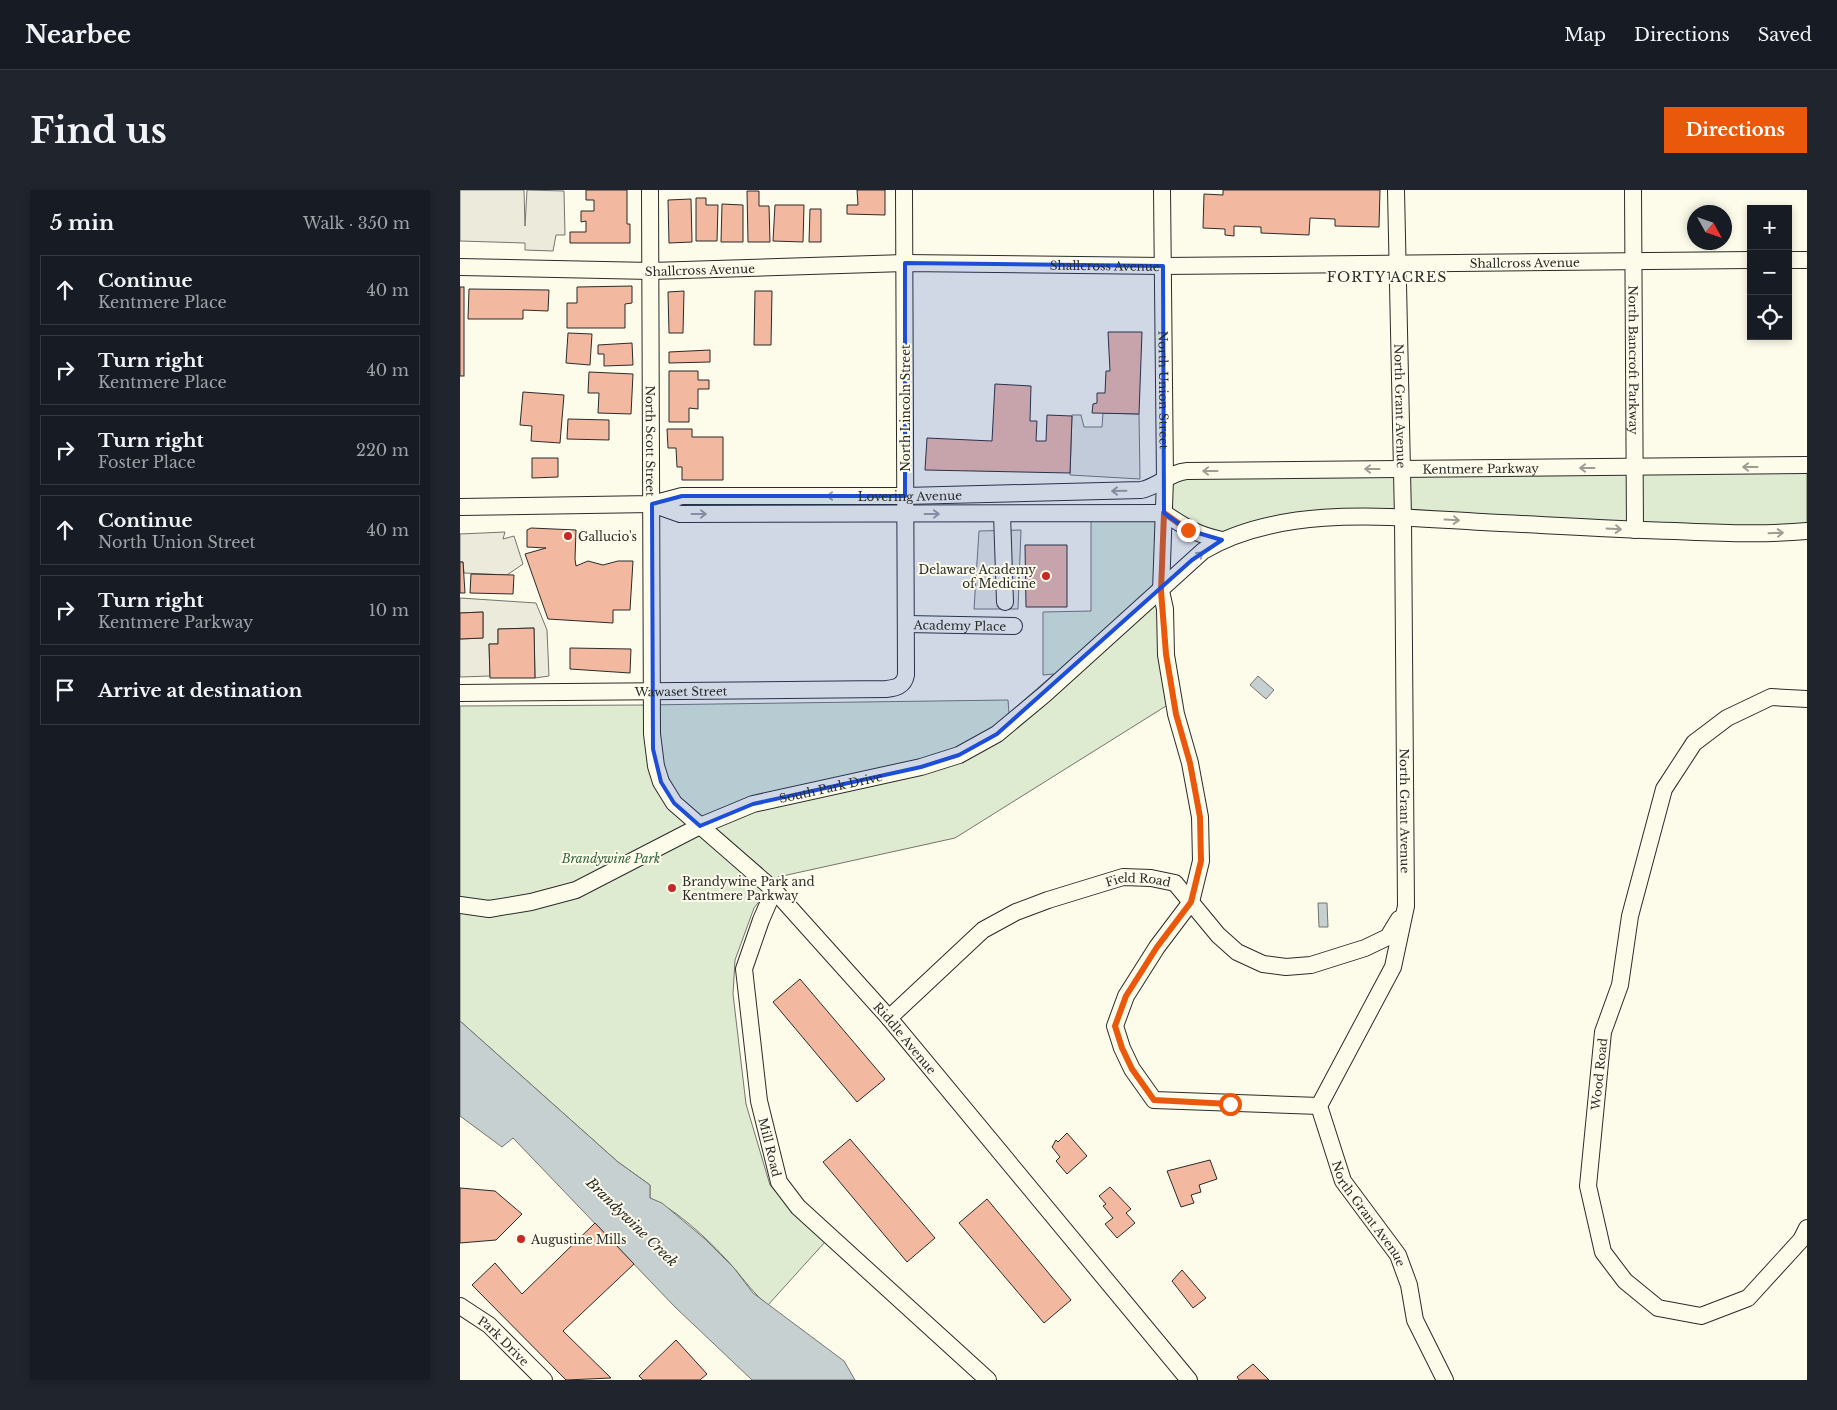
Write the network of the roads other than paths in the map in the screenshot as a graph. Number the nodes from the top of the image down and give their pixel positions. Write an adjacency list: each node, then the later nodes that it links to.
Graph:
1 (650, 190): 14 (street, North Scott Street)
2 (904, 190): 10 (street, North Lincoln Street)
3 (1162, 190): 12 (street, North Union Street)
4 (1396, 190): 11 (street, North Grant Avenue)
5 (1633, 190): 9 (street, North Bancroft Parkway)
6 (1747, 260): 9 (street, Shallcross Avenue)
7 (1792, 260): 8 (street)
8 (1807, 260)
9 (1634, 261): 11 (street, Shallcross Avenue); 16 (street, North Bancroft Parkway)
10 (904, 263): 12 (street, Shallcross Avenue); 14 (street, Shallcross Avenue); 19 (street, North Lincoln Street)
11 (1397, 265): 12 (street, Shallcross Avenue); 17 (street, North Grant Avenue)
12 (1163, 266): 18 (street, North Union Street)
13 (460, 267): 14 (street, Shallcross Avenue)
14 (651, 271): 20 (street, North Scott Street)
15 (1803, 466): 16 (street, Kentmere Parkway, one-way to 16)
16 (1635, 468): 17 (street, Kentmere Parkway, one-way to 17); 26 (street, North Bancroft Parkway)
17 (1401, 469): 18 (street, Kentmere Parkway, one-way to 18); 25 (street, North Grant Avenue)
18 (1165, 479): 19 (street, Lovering Avenue, one-way to 19); 22 (street, North Union Street)
19 (905, 496): 20 (street, Lovering Avenue, one-way to 20); 23 (street, North Lincoln Street)
20 (652, 504): 21 (street, Lovering Avenue); 23 (street, Lovering Avenue, one-way to 23); 34 (street, North Scott Street)
21 (460, 506)
22 (1164, 513): 24 (street, Lovering Avenue); 28 (street); 29 (street, North Union Street)
23 (905, 514): 24 (street, Lovering Avenue, one-way to 24); 31 (street, North Lincoln Street)
24 (1002, 514): 30 (street, Academy Place)
25 (1403, 518): 26 (street, one-way to 26); 28 (street); 41 (street, North Grant Avenue)
26 (1635, 530): 27 (street, one-way to 27)
27 (1807, 531)
28 (1222, 540): 29 (street, one-way to 28)
29 (1161, 591): 37 (street, South Park Drive); 39 (street, North Union Street)
30 (1005, 602)
31 (906, 624): 32 (street, Academy Place); 33 (street, North Lincoln Street)
32 (1014, 626)
33 (901, 685): 34 (street, Wawaset Street)
34 (653, 692): 35 (street, Wawaset Street); 37 (street, Riddle Avenue)
35 (460, 693)
36 (1807, 699): 44 (street, Wood Road)
37 (700, 826): 38 (street, Riddle Avenue); 40 (street, South Park Drive)
38 (774, 890): 42 (street, Riddle Avenue); 47 (street, Mill Road)
39 (1191, 902): 41 (street, Field Road); 42 (street, Field Road); 43 (street)
40 (460, 905)
41 (1406, 906): 43 (street, North Grant Avenue)
42 (889, 1018): 48 (street, Riddle Avenue)
43 (1319, 1106): 49 (street, North Grant Avenue)
44 (1807, 1228)
45 (460, 1306): 46 (street, Park Drive)
46 (544, 1380)
47 (988, 1380)
48 (1188, 1380)
49 (1445, 1380)

